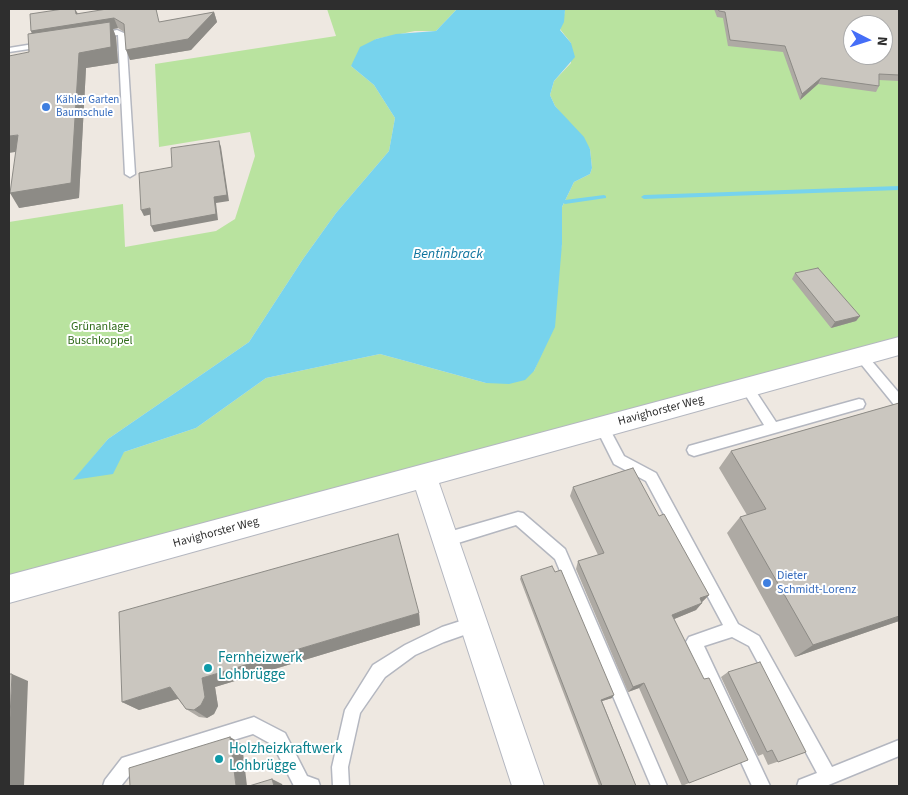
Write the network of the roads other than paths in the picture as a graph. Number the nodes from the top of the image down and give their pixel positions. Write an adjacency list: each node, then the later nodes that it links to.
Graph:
1 (88, 37): 4 (lane)
2 (58, 42): 3 (lane)
3 (9, 50)
4 (130, 174)
5 (899, 346): 6 (street, Havighorster Weg)
6 (861, 356): 7 (street, Havighorster Weg); 8 (lane)
7 (747, 388): 10 (street, Havighorster Weg); 11 (lane)
8 (899, 402)
9 (860, 404): 11 (lane)
10 (602, 428): 13 (street, Havighorster Weg); 17 (lane)
11 (773, 428): 12 (lane)
12 (694, 450)
13 (424, 476): 14 (street); 15 (street, Havighorster Weg)
14 (445, 540): 16 (street); 24 (lane)
15 (9, 589)
16 (473, 625): 22 (lane); 23 (street)
17 (733, 629): 19 (lane); 25 (lane)
18 (899, 748): 19 (lane)
19 (828, 777): 26 (lane)
20 (111, 786): 21 (lane)
21 (312, 786)
22 (341, 786)
23 (528, 786)
24 (659, 786)
25 (761, 786)
26 (805, 786)

